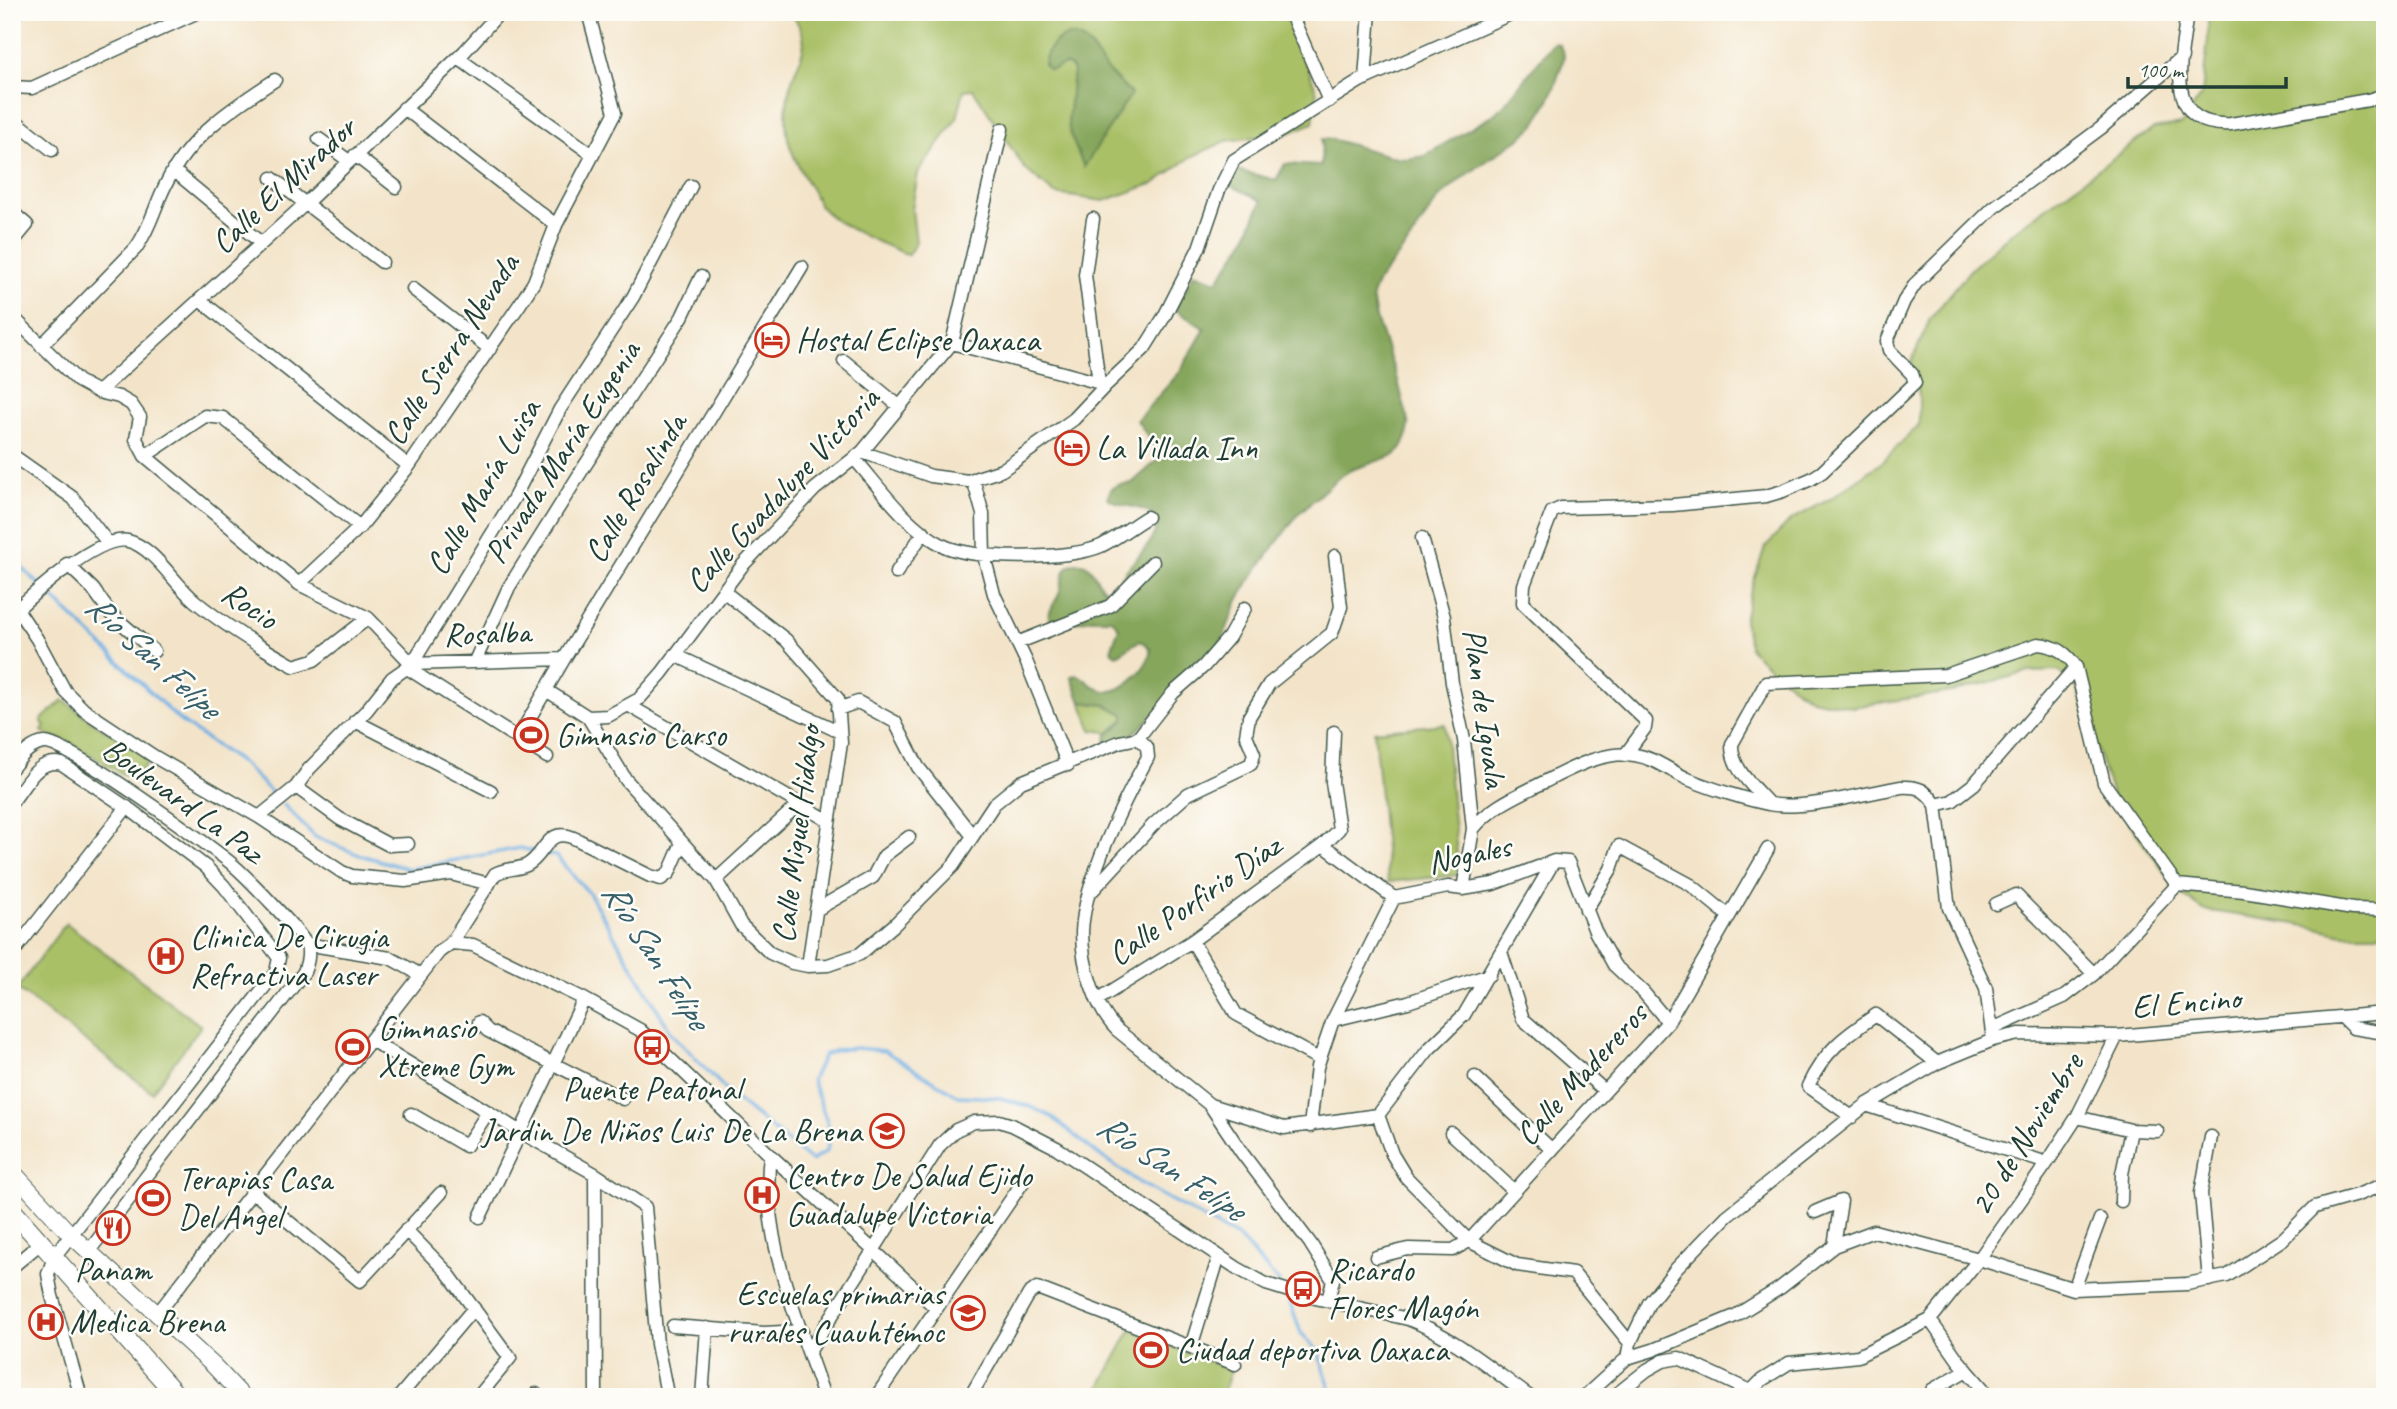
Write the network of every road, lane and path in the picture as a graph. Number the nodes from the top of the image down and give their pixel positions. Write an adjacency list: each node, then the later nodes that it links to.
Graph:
1 (198, 12): 12 (street)
2 (500, 12): 9 (street, Calle El Mirador)
3 (588, 12): 20 (street, Calle Sierra Nevada)
4 (1290, 12): 14 (street)
5 (1370, 12): 10 (street)
6 (1515, 12): 10 (street)
7 (2187, 12): 8 (street)
8 (2182, 57): 13 (street); 81 (street)
9 (458, 58): 15 (street, Calle El Mirador); 20 (street)
10 (1365, 79): 14 (street)
11 (275, 80): 22 (street)
12 (12, 87)
13 (2385, 95)
14 (1329, 101): 42 (street)
15 (404, 108): 21 (street, Calle El Mirador); 29 (street)
16 (12, 118): 19 (street)
17 (1002, 129): 38 (street)
18 (319, 139): 21 (street)
19 (52, 150)
20 (593, 155): 29 (street, Calle Sierra Nevada)
21 (352, 158): 25 (street); 26 (street, Calle El Mirador)
22 (173, 170): 31 (street); 39 (street)
23 (272, 178): 26 (street)
24 (691, 186): 70 (street, Calle María Luisa)
25 (396, 187)
26 (305, 204): 31 (street, Calle El Mirador); 32 (street)
27 (12, 212): 30 (street)
28 (1093, 219): 42 (street)
29 (555, 225): 40 (street, Calle Sierra Nevada)
30 (12, 243)
31 (261, 243): 36 (street, Calle El Mirador)
32 (382, 262)
33 (802, 267): 68 (street, Calle Rosalinda)
34 (701, 277): 69 (street, Privada María Eugenia)
35 (413, 289): 40 (street)
36 (201, 301): 43 (street, Calle El Mirador); 48 (street)
37 (12, 316): 39 (street)
38 (952, 343): 42 (street); 44 (street, Calle Guadalupe Victoria)
39 (41, 346): 43 (street)
40 (490, 349): 48 (street, Calle Sierra Nevada)
41 (844, 361): 44 (street)
42 (1102, 384): 49 (street)
43 (99, 392): 47 (street)
44 (899, 406): 46 (street, Calle Guadalupe Victoria)
45 (12, 455): 54 (street)
46 (858, 455): 49 (street); 52 (street); 61 (street, Calle Guadalupe Victoria)
47 (145, 456): 51 (street); 60 (street)
48 (409, 466): 51 (street, Calle Sierra Nevada)
49 (974, 479): 55 (street)
50 (1147, 516): 55 (street)
51 (360, 527): 60 (street, Calle Sierra Nevada)
52 (924, 532): 55 (street); 59 (street)
53 (1422, 538): 94 (street, Plan de Iguala)
54 (108, 543): 58 (street); 64 (street, Rocio)
55 (985, 556): 65 (street)
56 (1335, 556): 106 (street)
57 (1153, 562): 65 (street)
58 (67, 565): 63 (street); 66 (street)
59 (896, 573)
60 (299, 584): 64 (street)
61 (723, 591): 67 (street, Calle Guadalupe Victoria); 74 (street, Calle Miguel Hidalgo)
62 (1245, 608): 80 (street)
63 (15, 611): 92 (street)
64 (368, 618): 70 (street)
65 (1017, 643): 83 (street)
66 (154, 650)
67 (675, 655): 73 (street, Calle Guadalupe Victoria); 77 (street)
68 (564, 659): 69 (street, Rosalba); 72 (street, Calle Rosalinda)
69 (475, 661): 70 (street, Rosalba)
70 (410, 666): 76 (street, Calle María Luisa); 79 (street)
71 (2076, 667): 89 (street); 90 (street); 104 (street)
72 (546, 690): 75 (street); 79 (street, Calle Rosalinda)
73 (628, 705): 75 (street, Calle Guadalupe Victoria); 88 (street)
74 (838, 709): 77 (street, Calle Miguel Hidalgo); 95 (street, Calle Miguel Hidalgo)
75 (588, 717): 97 (street)
76 (355, 721): 85 (street, Calle María Luisa); 86 (street)
77 (840, 732): 93 (street, Calle Miguel Hidalgo)
78 (1334, 732): 99 (street)
79 (518, 738): 82 (street)
80 (1138, 738): 83 (street); 106 (street)
81 (1626, 755): 89 (street); 94 (street)
82 (547, 757)
83 (1068, 765): 95 (street)
84 (12, 768): 115 (street, Boulevard La Paz)
85 (293, 789): 92 (street, Calle María Luisa); 98 (street)
86 (491, 791)
87 (12, 802): 91 (street, Boulevard La Paz)
88 (799, 804): 93 (street); 102 (street)
89 (1769, 804): 90 (street)
90 (1936, 805): 130 (street)
91 (127, 807): 117 (street); 168 (street, Boulevard La Paz)
92 (259, 817): 103 (street)
93 (829, 821): 109 (street, Calle Miguel Hidalgo)
94 (1473, 828): 105 (street, Plan de Iguala)
95 (972, 835): 118 (street)
96 (909, 838): 109 (street)
97 (682, 843): 102 (street); 103 (street)
98 (408, 844)
99 (1323, 845): 107 (street); 113 (street, Calle Porfirio Díaz)
100 (1768, 849): 112 (street, Calle Madereros)
101 (1554, 861): 105 (street, Nogales); 110 (street); 116 (street)
102 (716, 880): 118 (street)
103 (489, 884): 114 (street)
104 (2177, 885): 111 (street); 119 (street)
105 (1464, 889): 107 (street, Nogales)
106 (1088, 895): 123 (street)
107 (1394, 898): 126 (street)
108 (1996, 904): 119 (street)
109 (816, 910): 118 (street, Calle Miguel Hidalgo)
110 (1586, 910): 112 (street); 128 (street)
111 (2385, 910)
112 (1729, 916): 128 (street, Calle Madereros)
113 (1192, 941): 123 (street, Calle Porfirio Díaz); 133 (street)
114 (451, 943): 120 (street); 122 (street)
115 (306, 944): 120 (street); 173 (street)
116 (1501, 952): 121 (street); 137 (street)
117 (12, 954)
118 (808, 966)
119 (2094, 974): 130 (street)
120 (421, 975): 132 (street)
121 (1489, 975): 126 (street); 143 (street)
122 (584, 999): 134 (street); 153 (street)
123 (1097, 1000): 139 (street)
124 (2385, 1013): 125 (street, El Encino)
125 (2342, 1017): 129 (street); 131 (street, El Encino)
126 (1333, 1020): 133 (street)
127 (479, 1022): 134 (street)
128 (1668, 1022): 137 (street, Calle Madereros)
129 (2385, 1033)
130 (1992, 1035): 131 (street, El Encino); 135 (street)
131 (2117, 1036): 145 (street, 20 de Noviembre)
132 (371, 1040): 141 (street); 160 (street)
133 (1319, 1059): 146 (street)
134 (552, 1063): 138 (street); 148 (street)
135 (1937, 1063): 140 (street); 144 (street)
136 (1475, 1077): 152 (street)
137 (1605, 1091): 152 (street, Calle Madereros)
138 (623, 1099)
139 (1210, 1105): 146 (street); 181 (street)
140 (1866, 1105): 144 (street); 154 (street)
141 (488, 1112): 142 (street); 148 (street)
142 (411, 1114)
143 (1378, 1115): 146 (street); 169 (street)
144 (1852, 1117): 189 (street)
145 (2077, 1117): 147 (street); 154 (street, 20 de Noviembre)
146 (1310, 1126)
147 (2132, 1130): 149 (street); 162 (street)
148 (519, 1131): 156 (street); 165 (street)
149 (2157, 1131)
150 (1451, 1133): 159 (street)
151 (2211, 1137): 179 (street)
152 (1552, 1150): 159 (street, Calle Madereros)
153 (770, 1155): 172 (street); 188 (street)
154 (2048, 1163): 177 (street, 20 de Noviembre)
155 (12, 1171): 168 (street)
156 (595, 1174): 195 (street); 203 (street)
157 (1025, 1179): 183 (street)
158 (2385, 1184): 179 (street)
159 (1514, 1191): 169 (street, Calle Madereros)
160 (253, 1192): 167 (street); 184 (street)
161 (441, 1193): 167 (street)
162 (2121, 1201)
163 (12, 1210): 170 (main road)
164 (1815, 1212): 171 (street)
165 (480, 1217)
166 (2100, 1219): 180 (street)
167 (406, 1230): 182 (street)
168 (71, 1235): 173 (street); 174 (street)
169 (1469, 1241): 176 (street); 189 (street)
170 (42, 1242): 174 (main road); 178 (street)
171 (1835, 1246): 177 (street); 192 (street)
172 (873, 1250): 175 (street); 183 (street); 191 (street)
173 (89, 1251): 184 (street)
174 (54, 1256): 198 (street); 199 (main road)
175 (1219, 1256): 181 (street); 190 (street)
176 (1376, 1257)
177 (1979, 1259): 180 (street); 185 (street, 20 de Noviembre)
178 (12, 1267)
179 (2209, 1280): 180 (street)
180 (2074, 1289)
181 (1328, 1301): 208 (street)
182 (474, 1308): 201 (street); 202 (street)
183 (936, 1308): 206 (street)
184 (158, 1313): 200 (street)
185 (1930, 1320): 194 (street); 197 (street)
186 (673, 1326): 187 (street)
187 (707, 1328): 188 (street); 204 (street)
188 (802, 1331): 191 (street)
189 (1630, 1343): 192 (street)
190 (1191, 1347): 193 (street); 207 (street)
191 (809, 1352): 205 (street)
192 (1627, 1358): 209 (street)
193 (1235, 1364)
194 (1967, 1370): 196 (street); 212 (street)
195 (666, 1389)
196 (1932, 1390)
197 (1751, 1391): 210 (street); 211 (street)
198 (81, 1397)
199 (178, 1397)
200 (243, 1397)
201 (398, 1397)
202 (478, 1397)
203 (596, 1397)
204 (702, 1397)
205 (824, 1397)
206 (876, 1397)
207 (970, 1397)
208 (1530, 1397)
209 (1584, 1397)
210 (1613, 1397)
211 (1763, 1397)
212 (1990, 1397)

